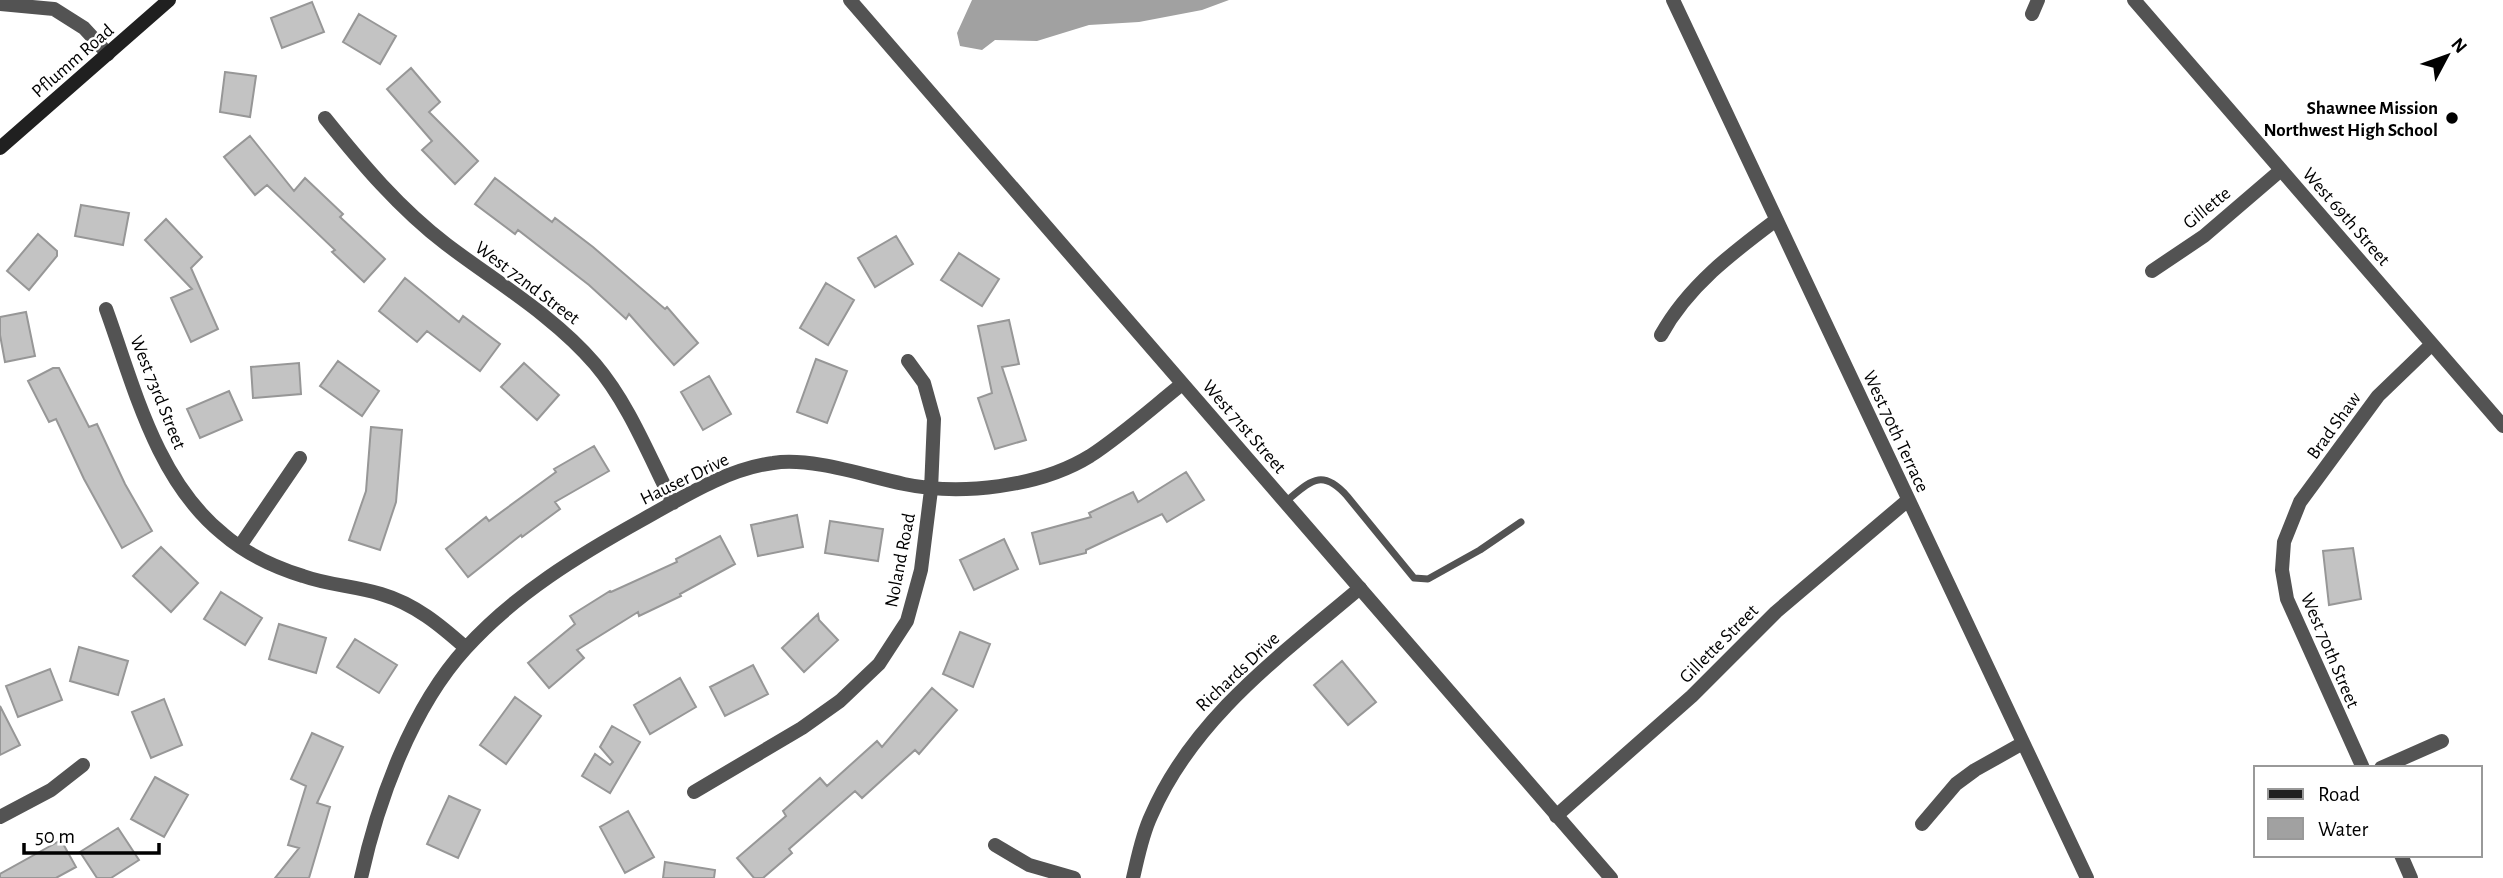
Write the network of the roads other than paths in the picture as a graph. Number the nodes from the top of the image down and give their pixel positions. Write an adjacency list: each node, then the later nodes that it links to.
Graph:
1 (169, 0): 6 (main road, Pflumm Road)
2 (849, 0): 16 (street, West 71st Street)
3 (1674, 0): 10 (street, West 70th Terrace)
4 (2134, 0): 9 (street, West 69th Street)
5 (0, 4): 6 (street)
6 (108, 54): 8 (main road, Pflumm Road)
7 (326, 118): 22 (street, West 72nd Street)
8 (0, 148)
9 (2281, 170): 11 (street, Gillette); 14 (street, West 69th Street)
10 (1776, 220): 13 (street); 20 (street, West 70th Terrace)
11 (2152, 271)
12 (106, 309): 25 (street, West 73rd Street)
13 (1661, 335)
14 (2432, 344): 17 (street, West 69th Street); 24 (street, Brad Shaw)
15 (908, 361): 19 (street, Noland Road)
16 (1182, 384): 19 (street, Hauser Drive); 21 (street, West 71st Street)
17 (2503, 426)
18 (300, 458): 25 (street)
19 (931, 490): 22 (street, Hauser Drive); 33 (street, Noland Road)
20 (1908, 500): 29 (street, West 70th Terrace); 34 (street, Gillette Street)
21 (1285, 502): 23 (lane); 26 (street, West 71st Street)
22 (673, 503): 27 (street, Hauser Drive)
23 (1521, 522)
24 (2284, 542): 31 (street, West 70th Street)
25 (240, 547): 27 (street, West 73rd Street)
26 (1360, 588): 34 (street, West 71st Street); 41 (street, Richards Drive)
27 (466, 648): 39 (street, Hauser Drive)
28 (2442, 741): 32 (street)
29 (2023, 743): 36 (street); 43 (street, West 70th Terrace)
30 (83, 765): 35 (street)
31 (2361, 766)
32 (2386, 766)
33 (694, 792)
34 (1556, 816): 42 (street, West 71st Street)
35 (0, 817)
36 (1922, 824)
37 (995, 845): 40 (street)
38 (2402, 857): 44 (street)
39 (361, 878)
40 (1074, 878)
41 (1133, 878)
42 (1611, 878)
43 (2087, 878)
44 (2411, 878)

